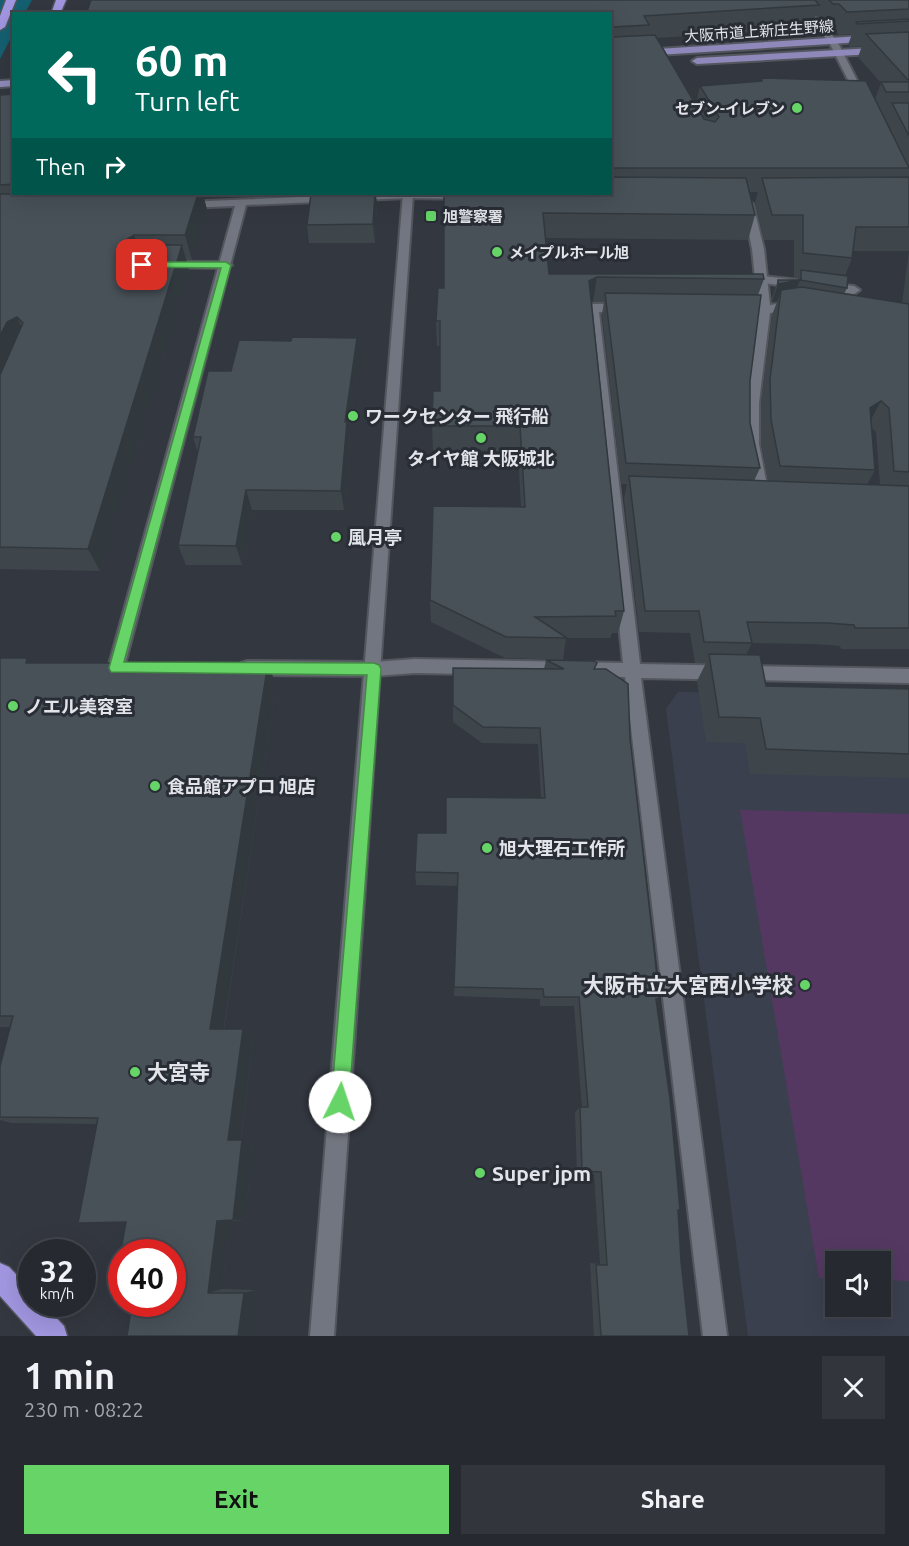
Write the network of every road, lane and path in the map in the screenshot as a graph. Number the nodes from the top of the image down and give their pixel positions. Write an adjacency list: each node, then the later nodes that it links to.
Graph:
1 (6, 0): 4 (highway)
2 (10, 0): 5 (highway)
3 (802, 2): 7 (street)
4 (0, 9)
5 (0, 27)
6 (909, 36): 7 (main road, 大阪市道上新庄生野線)
7 (833, 41): 9 (street); 10 (main road, 大阪市道上新庄生野線)
8 (909, 49): 9 (main road, 大阪市道上新庄生野線)
9 (840, 54): 11 (main road, 大阪市道上新庄生野線); 12 (street)
10 (612, 55)
11 (690, 61)
12 (868, 112)
13 (364, 195): 17 (street)
14 (408, 195): 32 (street)
15 (444, 195): 16 (street)
16 (480, 196)
17 (275, 197): 19 (street)
18 (746, 197): 23 (street)
19 (241, 202): 20 (street); 22 (street)
20 (172, 206)
21 (154, 265): 22 (street)
22 (226, 265): 30 (street)
23 (761, 280): 24 (street); 28 (street)
24 (854, 290)
25 (639, 309): 33 (street)
26 (817, 309): 28 (street)
27 (718, 310): 28 (street)
28 (764, 310): 29 (street)
29 (761, 496)
30 (138, 668)
31 (228, 668): 32 (street)
32 (374, 669): 33 (street); 37 (street)
33 (632, 670): 34 (street); 38 (street)
34 (909, 676)
35 (0, 1276): 36 (highway)
36 (54, 1336)
37 (322, 1336)
38 (715, 1336)

